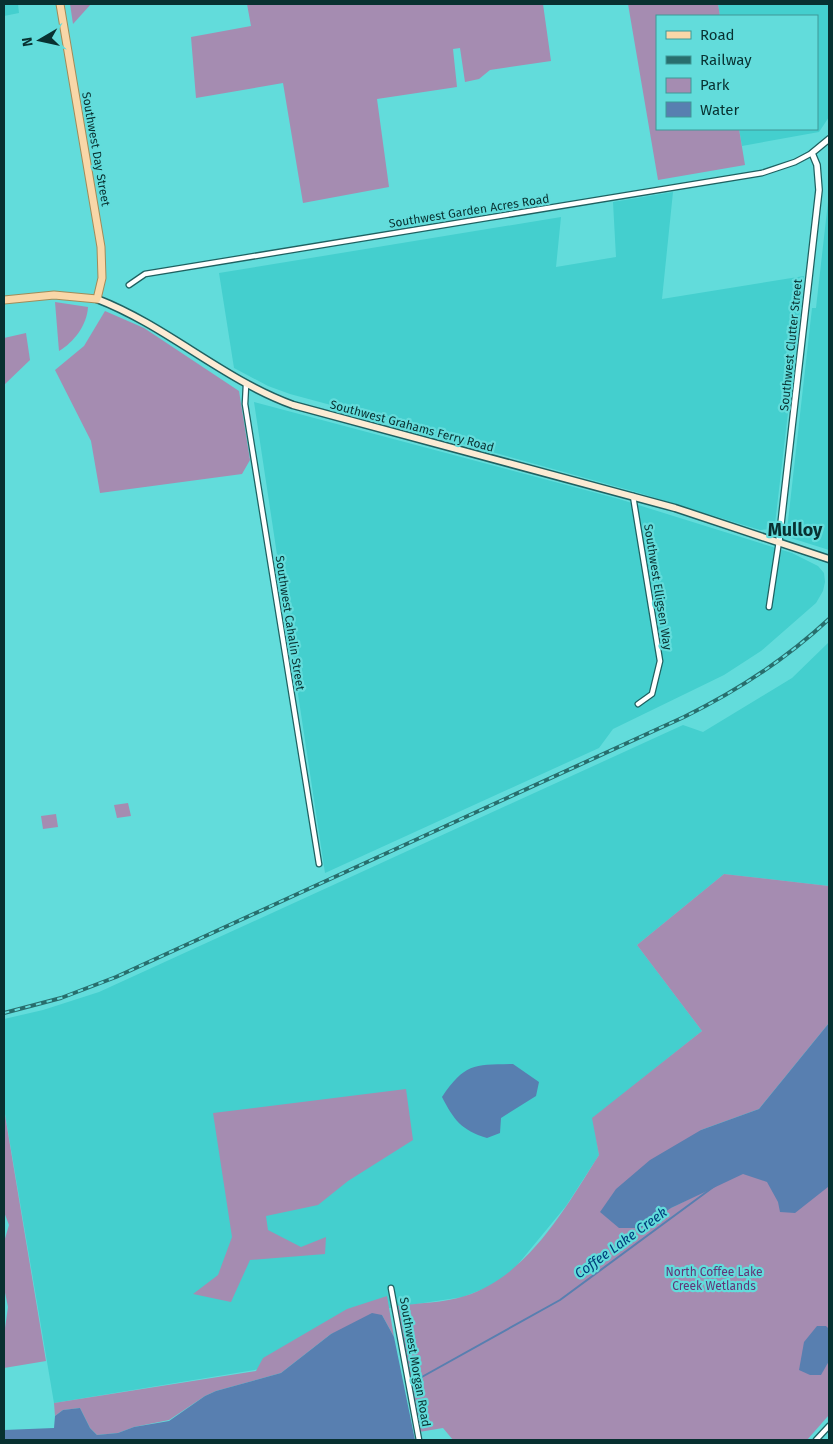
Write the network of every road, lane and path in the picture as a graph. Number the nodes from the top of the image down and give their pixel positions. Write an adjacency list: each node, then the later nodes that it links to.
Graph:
1 (60, 4): 5 (main road, Southwest Day Street)
2 (829, 139): 3 (street)
3 (812, 152): 4 (street, Southwest Garden Acres Road); 9 (street, Southwest Clutter Street)
4 (129, 285)
5 (97, 299): 6 (main road, Southwest Grahams Ferry Road); 7 (main road, Southwest Grahams Ferry Road)
6 (4, 300)
7 (246, 385): 8 (main road, Southwest Grahams Ferry Road); 13 (street, Southwest Cahalin Street)
8 (633, 496): 9 (main road, Southwest Grahams Ferry Road); 12 (street, Southwest Elligsen Way)
9 (779, 541): 10 (main road, Southwest Grahams Ferry Road); 11 (street)
10 (829, 559)
11 (769, 606)
12 (638, 704)
13 (319, 864)
14 (392, 1288): 16 (street, Southwest Morgan Road)
15 (829, 1426): 17 (street)
16 (419, 1440)
17 (816, 1440)

